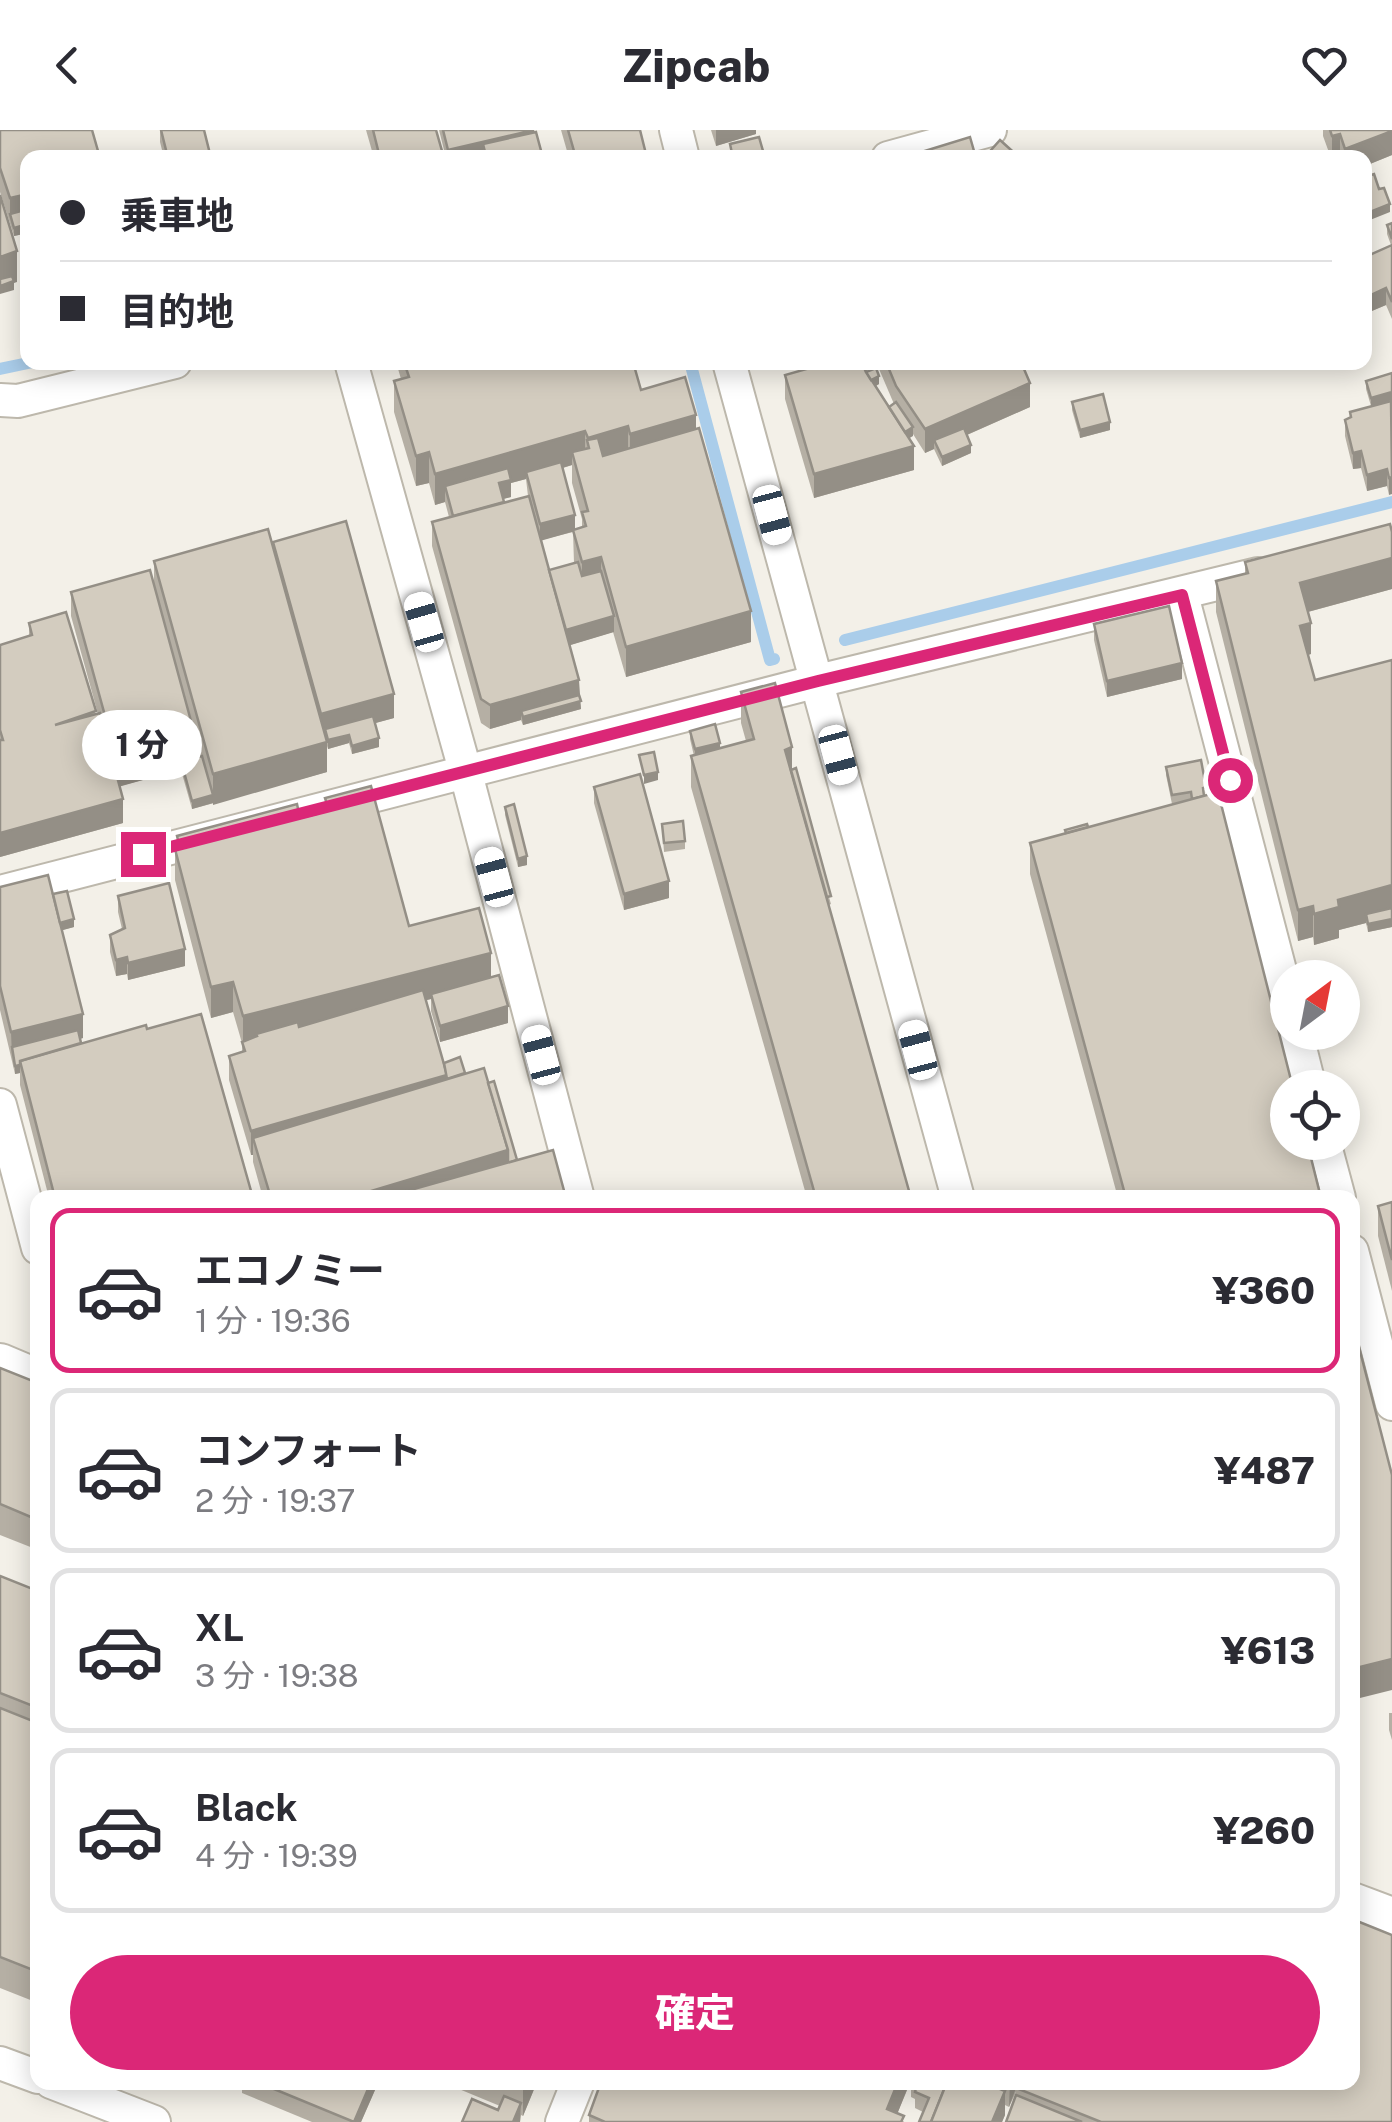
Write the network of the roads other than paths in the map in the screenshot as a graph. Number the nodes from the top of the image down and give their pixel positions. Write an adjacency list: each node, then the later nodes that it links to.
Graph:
1 (990, 130): 2 (street)
2 (917, 150)
3 (144, 370): 6 (street)
4 (353, 370): 10 (street)
5 (730, 370): 9 (street)
6 (0, 400)
7 (1297, 563): 8 (street)
8 (1182, 595): 9 (street); 12 (street)
9 (818, 681): 10 (street); 16 (street)
10 (465, 770): 11 (street); 15 (street)
11 (0, 892)
12 (1277, 960)
13 (0, 1105): 18 (street)
14 (1328, 1160): 17 (street)
15 (576, 1190)
16 (956, 1190)
17 (1336, 1190)
18 (30, 1218)
19 (1360, 1282): 22 (street)
20 (0, 1364): 21 (street)
21 (30, 1377)
22 (1392, 1404)
23 (1360, 1906): 24 (street)
24 (1392, 1918)
25 (0, 2062): 26 (street)
26 (30, 2074)
27 (72, 2090): 29 (street)
28 (575, 2090): 30 (street)
29 (154, 2122)
30 (562, 2122)

